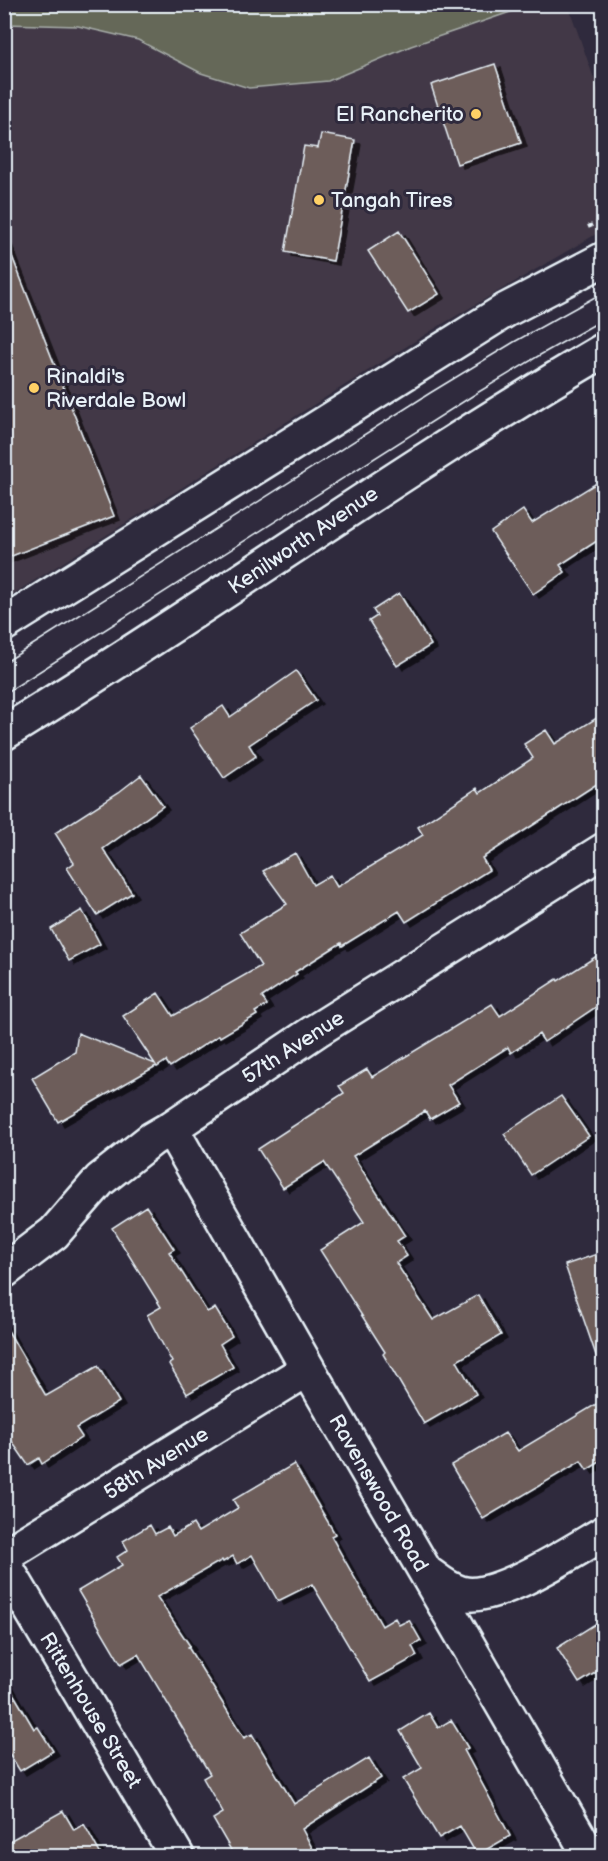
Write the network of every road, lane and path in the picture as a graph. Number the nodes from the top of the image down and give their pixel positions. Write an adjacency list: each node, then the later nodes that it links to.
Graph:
1 (603, 259): 3 (street)
2 (603, 350): 4 (street, Kenilworth Avenue)
3 (4, 624)
4 (4, 733)
5 (603, 850): 6 (street, 57th Avenue)
6 (171, 1128): 7 (street, 57th Avenue); 8 (street, Ravenswood Road)
7 (4, 1271)
8 (308, 1370): 10 (street, 58th Avenue); 12 (street, Ravenswood Road)
9 (603, 1533): 12 (street)
10 (4, 1556)
11 (4, 1564): 13 (street, Rittenhouse Street)
12 (424, 1571): 14 (street, Ravenswood Road)
13 (177, 1857)
14 (590, 1857)

